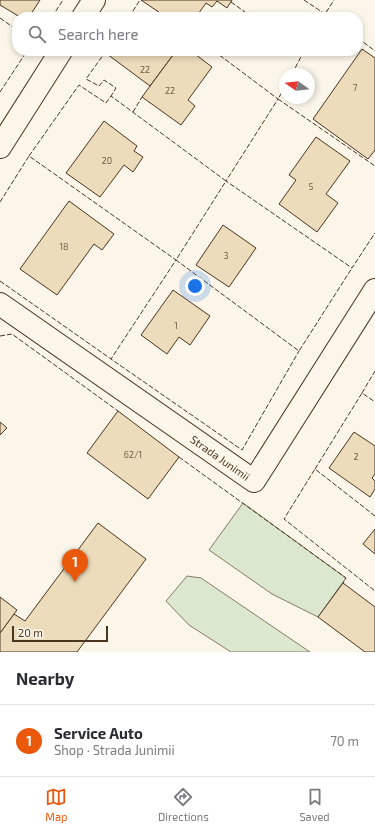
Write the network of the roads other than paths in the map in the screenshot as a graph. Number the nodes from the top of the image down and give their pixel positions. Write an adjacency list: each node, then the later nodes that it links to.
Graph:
1 (94, 0): 2 (street)
2 (86, 12)
3 (58, 56): 4 (street)
4 (0, 147)
5 (375, 290): 6 (street, Strada Junimii)
6 (0, 304)

